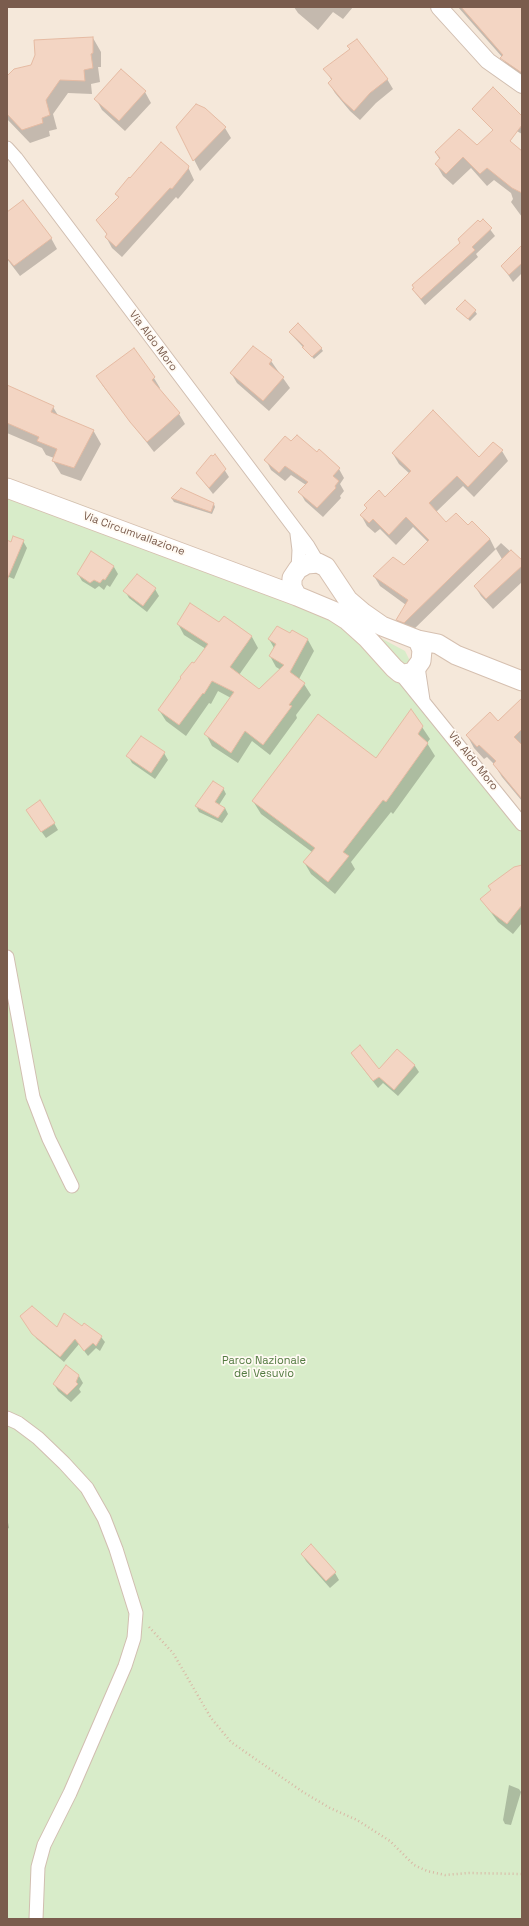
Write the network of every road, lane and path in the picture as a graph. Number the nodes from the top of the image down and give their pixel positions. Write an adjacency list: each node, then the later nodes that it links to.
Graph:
1 (439, 7): 2 (street)
2 (522, 85)
3 (7, 148): 5 (street, Via Aldo Moro)
4 (7, 488): 7 (main road, Via Circumvallazione)
5 (297, 534): 6 (street, Via Aldo Moro); 7 (street)
6 (318, 563): 7 (main road, Via Circumvallazione); 8 (main road)
7 (296, 581): 11 (main road)
8 (418, 640): 9 (main road); 10 (main road)
9 (456, 655): 10 (main road); 12 (main road)
10 (419, 664): 11 (main road); 13 (street, Via Aldo Moro)
11 (400, 673): 13 (street, Via Aldo Moro)
12 (522, 681)
13 (423, 700): 14 (street, Via Aldo Moro)
14 (522, 824)
15 (7, 957): 16 (street)
16 (72, 1186)
17 (7, 1418): 18 (street)
18 (136, 1613): 19 (path); 20 (street)
19 (522, 1874)
20 (36, 1919)

